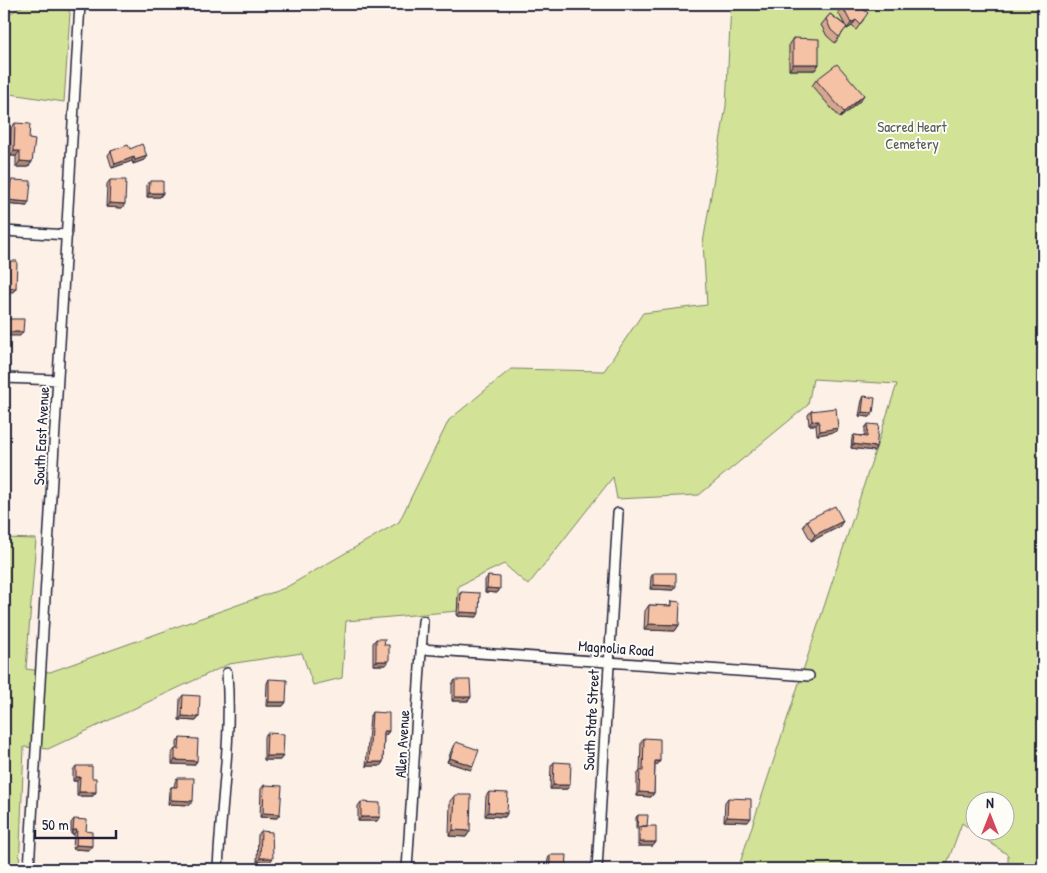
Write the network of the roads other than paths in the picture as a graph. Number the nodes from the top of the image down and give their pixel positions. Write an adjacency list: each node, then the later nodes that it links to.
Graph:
1 (80, 4): 3 (street, South East Avenue)
2 (4, 231): 3 (street)
3 (67, 235): 5 (street, South East Avenue)
4 (4, 378): 5 (street)
5 (58, 380): 12 (street, South East Avenue)
6 (618, 513): 9 (street, South State Street)
7 (423, 621): 8 (street, Allen Avenue)
8 (421, 649): 9 (street, Magnolia Road); 14 (street, Allen Avenue)
9 (608, 661): 11 (street, Magnolia Road); 15 (street, South State Street)
10 (227, 672): 13 (street)
11 (809, 676)
12 (29, 869)
13 (218, 869)
14 (407, 869)
15 (596, 869)

